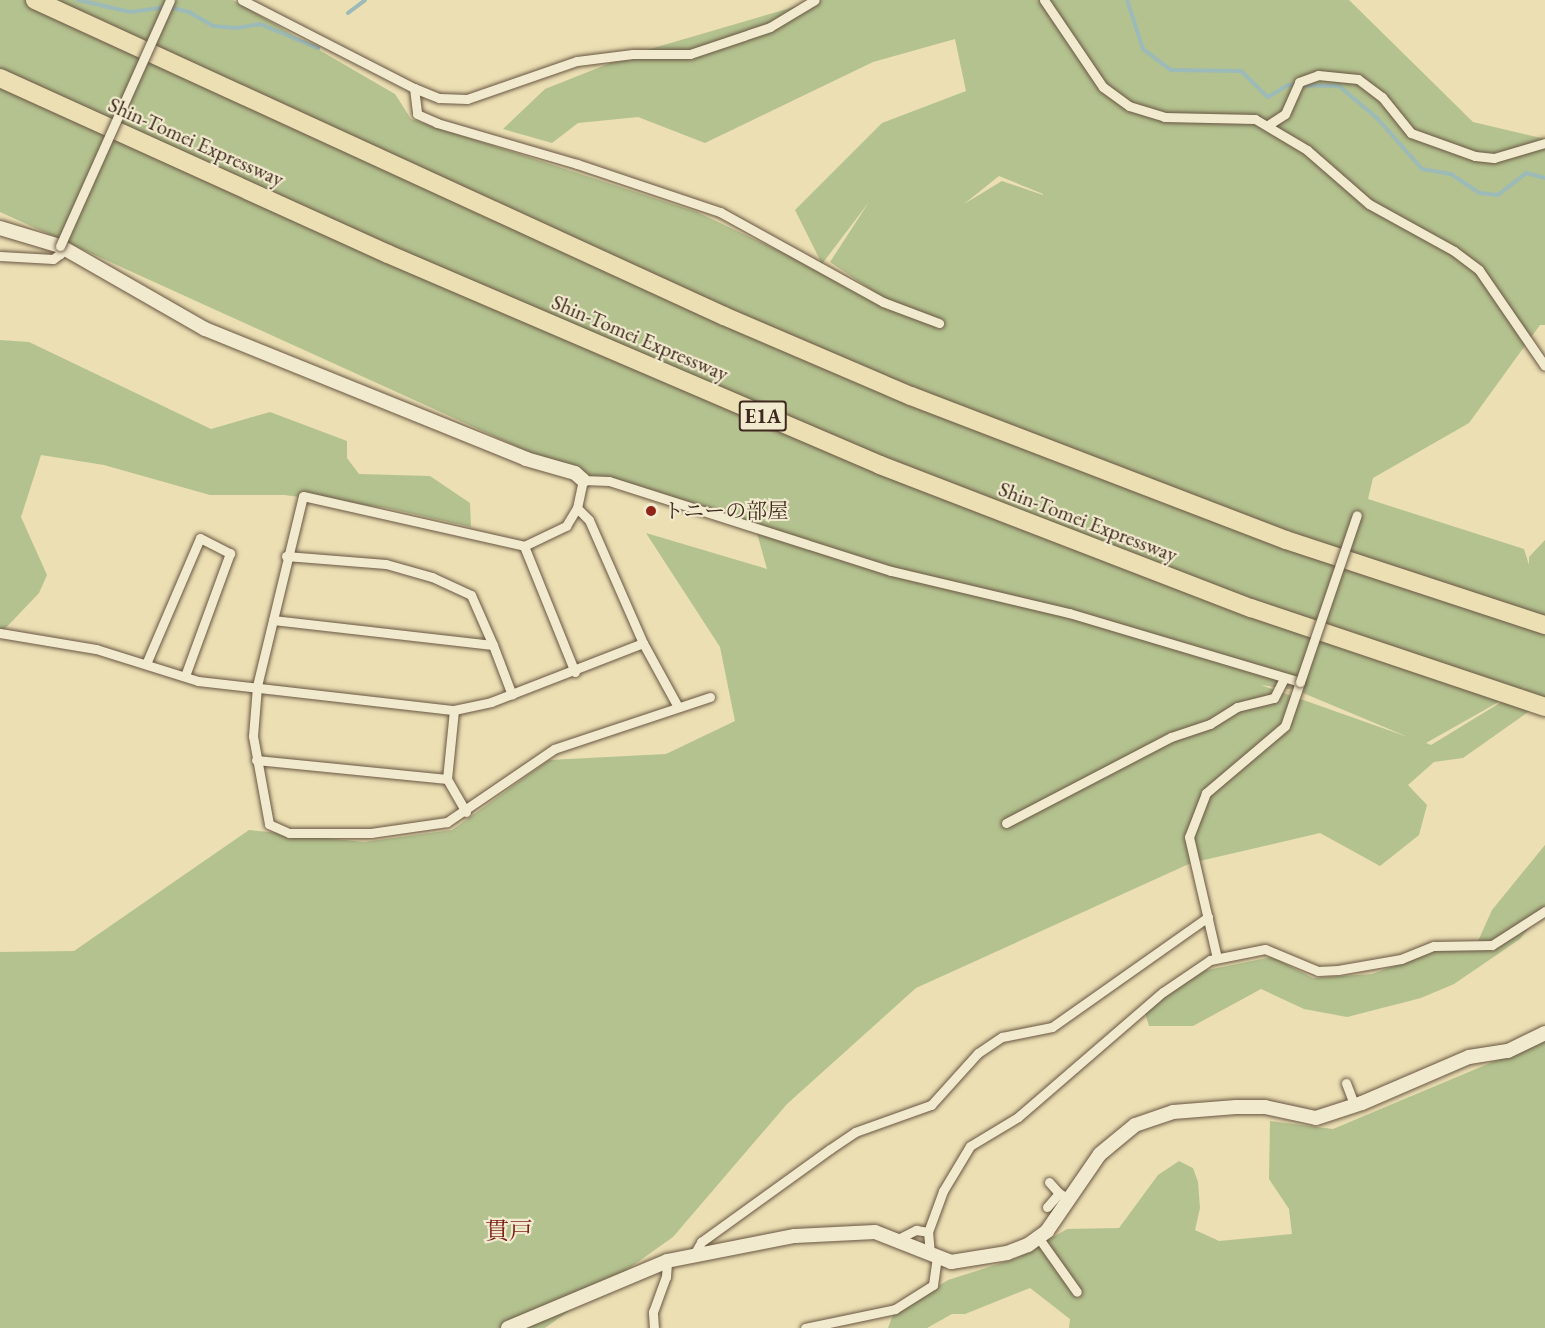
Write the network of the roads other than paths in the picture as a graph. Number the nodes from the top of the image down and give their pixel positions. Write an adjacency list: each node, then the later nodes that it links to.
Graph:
1 (35, 0): 21 (highway)
2 (170, 0): 11 (street, bridge)
3 (242, 0): 7 (street)
4 (815, 0): 7 (street)
5 (1044, 0): 8 (street)
6 (0, 78): 34 (highway, Shin-Tomei Expressway / E1A)
7 (414, 88): 13 (street)
8 (1268, 125): 9 (street); 14 (street)
9 (1545, 143)
10 (0, 228): 11 (street)
11 (60, 246): 12 (street); 15 (street)
12 (0, 256)
13 (939, 323)
14 (1545, 366)
15 (584, 480): 16 (street); 28 (street)
16 (577, 508): 18 (street); 23 (street)
17 (1357, 515): 29 (street, bridge)
18 (524, 546): 19 (street); 26 (street)
19 (286, 556): 20 (street); 24 (street)
20 (273, 620): 24 (street); 30 (street)
21 (1545, 625)
22 (0, 633): 25 (street)
23 (643, 643): 26 (street); 33 (street)
24 (493, 645): 31 (street)
25 (146, 664): 27 (street); 27 (street)
26 (575, 672): 31 (street)
27 (185, 676): 30 (street)
28 (1283, 680): 29 (street); 39 (street)
29 (1300, 682): 41 (street)
30 (257, 686): 35 (street); 36 (street)
31 (512, 695): 35 (street)
32 (710, 697): 33 (street)
33 (678, 707): 38 (street)
34 (1545, 707)
35 (454, 710): 37 (street)
36 (256, 760): 37 (street); 38 (street)
37 (447, 779): 38 (street)
38 (466, 812)
39 (1006, 823)
40 (1545, 911): 42 (street)
41 (1208, 917): 42 (street); 52 (street)
42 (1217, 958): 49 (street)
43 (1545, 1033): 45 (street)
44 (1346, 1083): 45 (street)
45 (1355, 1106): 47 (street)
46 (1049, 1182): 47 (street)
47 (1065, 1197): 48 (street); 50 (street)
48 (1047, 1207)
49 (928, 1232): 51 (street); 53 (street)
50 (1038, 1237): 53 (street); 55 (street)
51 (894, 1241): 52 (street); 53 (street)
52 (695, 1253): 54 (street)
53 (933, 1255): 58 (street)
54 (667, 1261): 56 (street); 57 (street)
55 (1077, 1292)
56 (508, 1328)
57 (654, 1328)
58 (805, 1328)

